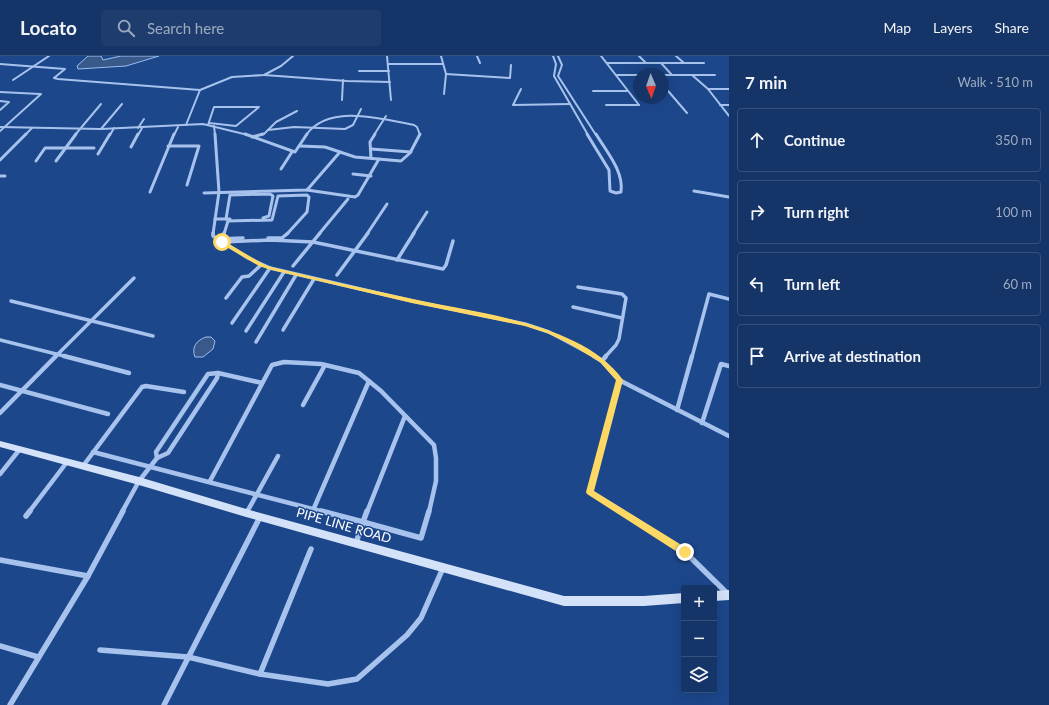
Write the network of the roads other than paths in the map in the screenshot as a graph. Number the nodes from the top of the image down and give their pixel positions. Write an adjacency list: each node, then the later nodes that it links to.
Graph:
1 (49, 56): 22 (street)
2 (293, 56): 27 (street)
3 (388, 56): 18 (street)
4 (441, 56): 19 (street)
5 (477, 56): 11 (street)
6 (553, 56): 21 (street)
7 (558, 56): 23 (street)
8 (601, 56): 12 (street)
9 (639, 56): 13 (street)
10 (676, 56): 15 (street)
11 (480, 63)
12 (607, 63): 13 (street); 28 (street)
13 (646, 63): 14 (street)
14 (661, 63): 15 (street); 30 (street)
15 (684, 63): 16 (street)
16 (704, 63)
17 (1, 64): 22 (street)
18 (388, 64): 19 (street); 25 (street)
19 (443, 64): 26 (street)
20 (511, 65): 26 (street)
21 (556, 65): 23 (street); 50 (street)
22 (34, 66): 33 (street); 37 (street)
23 (562, 66): 50 (street)
24 (359, 71): 25 (street)
25 (389, 71): 35 (street)
26 (446, 74): 44 (street)
27 (264, 75): 34 (street); 37 (street)
28 (617, 75): 29 (street); 41 (street)
29 (633, 75)
30 (672, 75): 31 (street)
31 (692, 75): 32 (street); 38 (street)
32 (715, 75)
33 (13, 80)
34 (343, 80): 35 (street); 45 (street)
35 (390, 82): 46 (street)
36 (521, 88): 50 (street)
37 (200, 90): 64 (street)
38 (708, 90): 39 (street); 52 (street)
39 (729, 90)
40 (593, 91): 41 (street)
41 (627, 91): 51 (street)
42 (0, 92): 66 (street)
43 (669, 93): 57 (street)
44 (444, 94)
45 (342, 100)
46 (391, 100)
47 (0, 101): 55 (street)
48 (100, 104): 69 (street)
49 (122, 104): 73 (street)
50 (570, 104)
51 (606, 105)
52 (720, 105): 53 (street); 59 (street)
53 (729, 105)
54 (361, 109): 60 (street)
55 (0, 110)
56 (297, 111): 75 (street)
57 (687, 114)
58 (386, 116): 62 (street)
59 (729, 116)
60 (357, 117): 62 (street); 72 (street); 72 (street)
61 (144, 119): 71 (street)
62 (383, 120): 82 (street); 85 (street)
63 (209, 124): 63 (street); 64 (street); 65 (street)
64 (186, 125): 67 (street)
65 (214, 126): 76 (street); 101 (street)
66 (1, 127): 68 (street); 74 (street)
67 (178, 127): 71 (street); 77 (street)
68 (32, 128): 69 (street); 89 (street)
69 (81, 128): 73 (street); 80 (street)
70 (114, 128): 71 (street); 73 (street); 86 (street)
71 (140, 128): 79 (street)
72 (311, 128): 75 (street); 78 (street)
73 (101, 129)
74 (0, 130)
75 (268, 130): 76 (street)
76 (252, 137): 83 (street)
77 (168, 146): 97 (street); 100 (street)
78 (300, 146): 83 (street); 84 (street)
79 (131, 147)
80 (64, 148): 81 (street); 90 (street); 91 (street)
81 (94, 148)
82 (371, 149): 85 (street); 87 (street)
83 (292, 152): 92 (street)
84 (340, 152): 87 (street); 98 (street)
85 (411, 152): 88 (street)
86 (98, 154)
87 (371, 158): 88 (street)
88 (379, 159): 96 (street)
89 (0, 160)
90 (36, 161)
91 (56, 161)
92 (281, 169)
93 (353, 174): 96 (street)
94 (0, 176): 95 (street)
95 (5, 176)
96 (370, 176): 98 (street)
97 (187, 185)
98 (307, 190): 103 (street)
99 (694, 191): 104 (street)
100 (150, 192)
101 (219, 192): 102 (street); 103 (street); 108 (street)
102 (204, 193)
103 (232, 193): 109 (street); 109 (street)
104 (729, 198)
105 (348, 199): 113 (street)
106 (388, 204): 115 (street)
107 (427, 212): 116 (street)
108 (215, 219): 109 (street); 110 (street)
109 (226, 219)
110 (222, 239): 110 (street); 111 (street); 114 (street)
111 (281, 241): 113 (street); 114 (street)
112 (453, 241): 116 (street)
113 (313, 242): 115 (street); 118 (street)
114 (226, 244): 117 (street)
115 (356, 251): 116 (street); 122 (street)
116 (397, 260)
117 (261, 265): 119 (street); 126 (street)
118 (293, 266)
119 (270, 268): 120 (street); 132 (street)
120 (284, 272): 121 (street); 134 (street)
121 (296, 275): 124 (street); 137 (street)
122 (337, 275)
123 (134, 278): 131 (street)
124 (314, 278): 133 (street); 139 (street)
125 (578, 287): 130 (street)
126 (226, 298)
127 (729, 299): 151 (street)
128 (11, 300): 131 (street)
129 (574, 307): 130 (street)
130 (622, 318): 139 (street)
131 (90, 321): 135 (street); 138 (street)
132 (232, 323)
133 (283, 330)
134 (246, 331)
135 (152, 336)
136 (0, 340): 138 (street)
137 (256, 342)
138 (57, 354): 142 (street); 148 (street)
139 (602, 361): 144 (street)
140 (325, 365): 145 (street); 146 (street); 150 (street)
141 (729, 366): 155 (street)
142 (129, 373)
143 (218, 373): 146 (street); 161 (street); 161 (street)
144 (619, 380): 151 (street); 179 (street)
145 (369, 381): 154 (street); 169 (street)
146 (262, 383): 167 (street)
147 (0, 385): 148 (street)
148 (21, 391): 152 (street); 153 (street)
149 (184, 392): 159 (street)
150 (303, 405)
151 (677, 410): 155 (street)
152 (0, 413)
153 (108, 414)
154 (405, 416): 173 (street); 173 (street)
155 (702, 423): 156 (street)
156 (729, 436)
157 (0, 444): 158 (street, PIPE LINE ROAD)
158 (20, 449): 162 (street, PIPE LINE ROAD); 165 (street)
159 (93, 452): 163 (street); 164 (street)
160 (278, 456): 168 (street)
161 (157, 458): 164 (street)
162 (67, 462): 163 (street, PIPE LINE ROAD); 171 (street)
163 (83, 466): 166 (street, PIPE LINE ROAD)
164 (150, 467): 166 (street); 167 (street)
165 (0, 474)
166 (139, 481): 170 (street, PIPE LINE ROAD); 178 (street)
167 (210, 481): 168 (street)
168 (257, 494): 169 (street); 170 (street)
169 (314, 508): 173 (street)
170 (246, 513): 172 (street, PIPE LINE ROAD)
171 (26, 516)
172 (260, 516): 174 (street, PIPE LINE ROAD); 185 (street)
173 (364, 522): 174 (street)
174 (356, 543): 177 (street, PIPE LINE ROAD)
175 (310, 549): 186 (street)
176 (0, 560): 178 (street)
177 (443, 568): 181 (street, PIPE LINE ROAD); 186 (street)
178 (88, 576): 184 (street)
179 (729, 595): 180 (street)
180 (717, 596)
181 (681, 598)
182 (0, 646): 184 (street)
183 (100, 650): 185 (street)
184 (38, 657): 187 (street)
185 (188, 657): 186 (street); 188 (street)
186 (260, 674)
187 (10, 705)
188 (164, 705)

